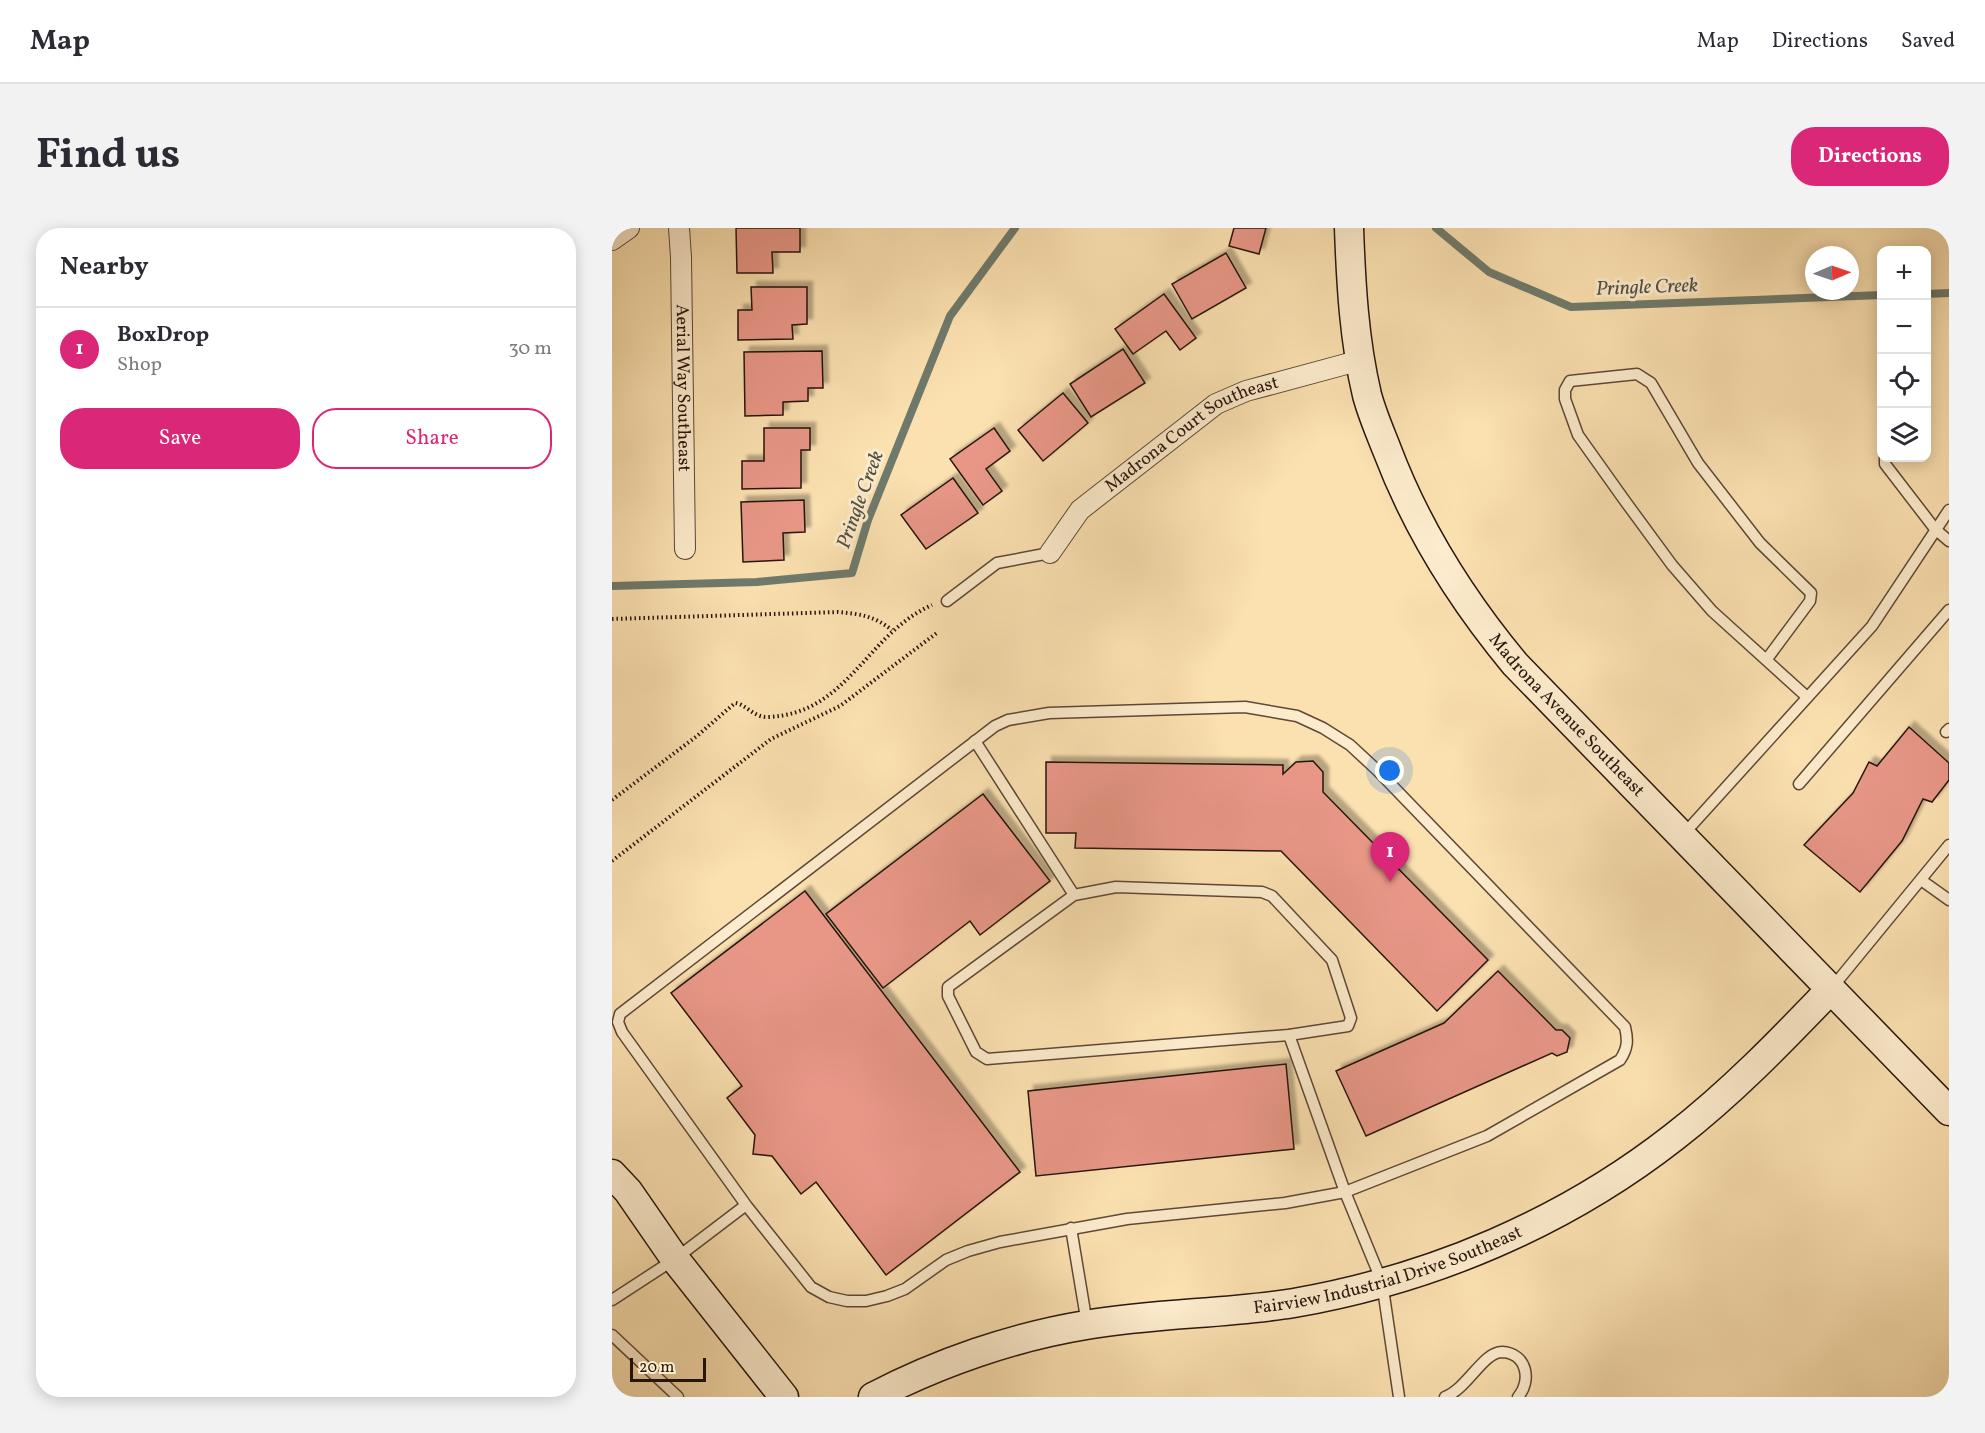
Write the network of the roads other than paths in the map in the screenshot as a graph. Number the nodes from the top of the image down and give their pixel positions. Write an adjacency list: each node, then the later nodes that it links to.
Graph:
1 (630, 228): 4 (street)
2 (679, 228): 10 (street, Aerial Way Southeast)
3 (1349, 228): 5 (main road, Madrona Avenue Southeast)
4 (612, 240)
5 (1361, 360): 11 (street, Madrona Court Southeast); 18 (main road, Madrona Avenue Southeast)
6 (1885, 462): 8 (lane)
7 (1949, 510): 8 (lane)
8 (1935, 529): 9 (lane); 15 (lane)
9 (1949, 540)
10 (685, 549)
11 (1050, 553): 12 (lane)
12 (947, 600)
13 (1949, 610): 17 (lane)
14 (1767, 659): 14 (lane); 15 (lane)
15 (1807, 697): 18 (lane)
16 (975, 741): 21 (lane); 27 (lane); 28 (lane)
17 (1799, 784)
18 (1682, 837): 23 (main road, Madrona Avenue Southeast)
19 (1949, 845): 20 (lane)
20 (1920, 880): 22 (lane); 23 (lane)
21 (1074, 895): 24 (lane); 24 (lane)
22 (1949, 900)
23 (1830, 990): 25 (main road, Madrona Avenue Southeast); 31 (main road, Fairview Industrial Drive Southeast)
24 (1289, 1035): 27 (lane)
25 (1949, 1111)
26 (612, 1174): 30 (main road)
27 (1345, 1192): 29 (lane); 31 (lane)
28 (746, 1205): 29 (lane); 30 (lane)
29 (1071, 1228): 33 (lane)
30 (675, 1259): 32 (lane); 36 (main road)
31 (1382, 1282): 33 (main road, Fairview Industrial Drive Southeast); 38 (lane)
32 (612, 1300)
33 (1087, 1324): 37 (main road, Fairview Industrial Drive Southeast)
34 (612, 1335): 35 (lane)
35 (678, 1397)
36 (784, 1397)
37 (873, 1397)
38 (1399, 1397)
39 (1445, 1397): 40 (lane)
40 (1518, 1397)

